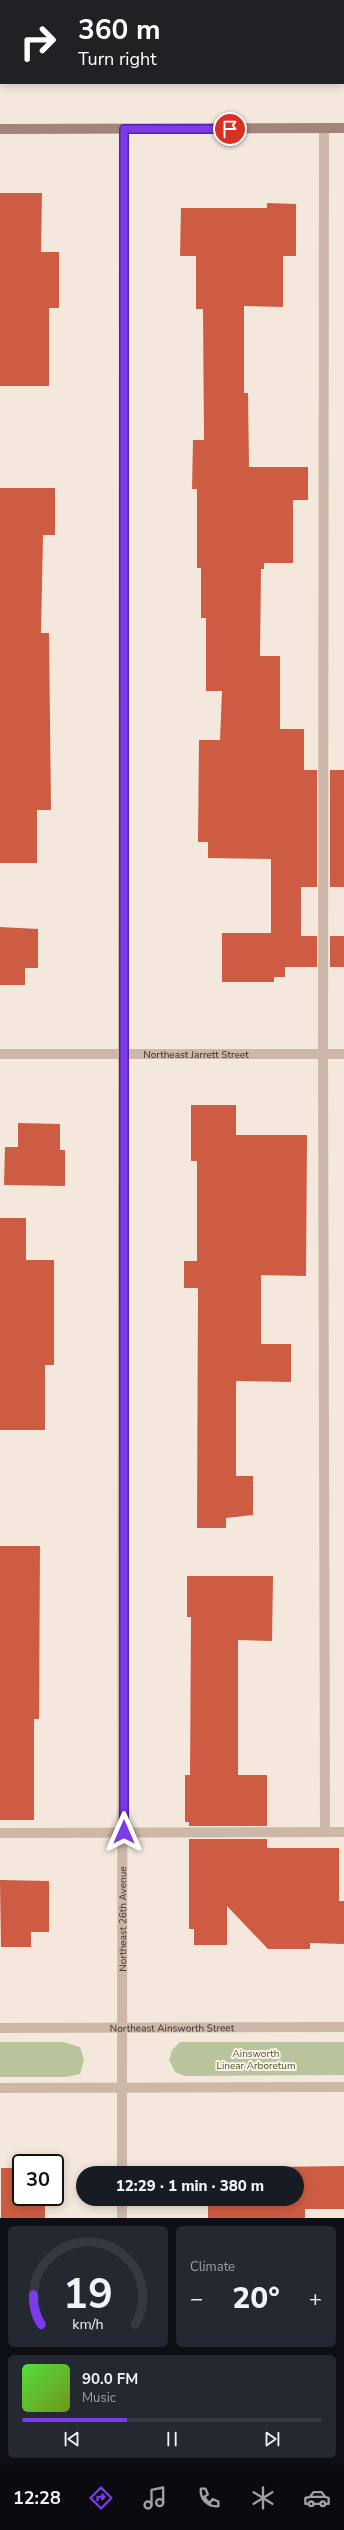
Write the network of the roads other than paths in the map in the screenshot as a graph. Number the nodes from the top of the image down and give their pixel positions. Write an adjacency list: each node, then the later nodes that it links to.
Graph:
1 (324, 128): 2 (main road); 4 (main road); 7 (street)
2 (344, 128)
3 (0, 129): 4 (main road)
4 (124, 129): 6 (street, Northeast 26th Avenue)
5 (0, 1054): 6 (street, Northeast Jarrett Street)
6 (124, 1054): 7 (street, Northeast Jarrett Street); 9 (street, Northeast 26th Avenue)
7 (322, 1054): 8 (street, Northeast Jarrett Street); 10 (street)
8 (344, 1054)
9 (124, 1832): 10 (street); 12 (street); 15 (street, Northeast 26th Avenue)
10 (325, 1832): 11 (street)
11 (344, 1832)
12 (0, 1833)
13 (344, 2027): 15 (street, Northeast Ainsworth Street)
14 (0, 2028): 15 (street, Northeast Ainsworth Street)
15 (122, 2028): 18 (street, Northeast 26th Avenue)
16 (344, 2087): 18 (street)
17 (0, 2088): 18 (street)
18 (122, 2088): 19 (street, Northeast 26th Avenue)
19 (122, 2166)
20 (122, 2206): 21 (street)
21 (122, 2218)

